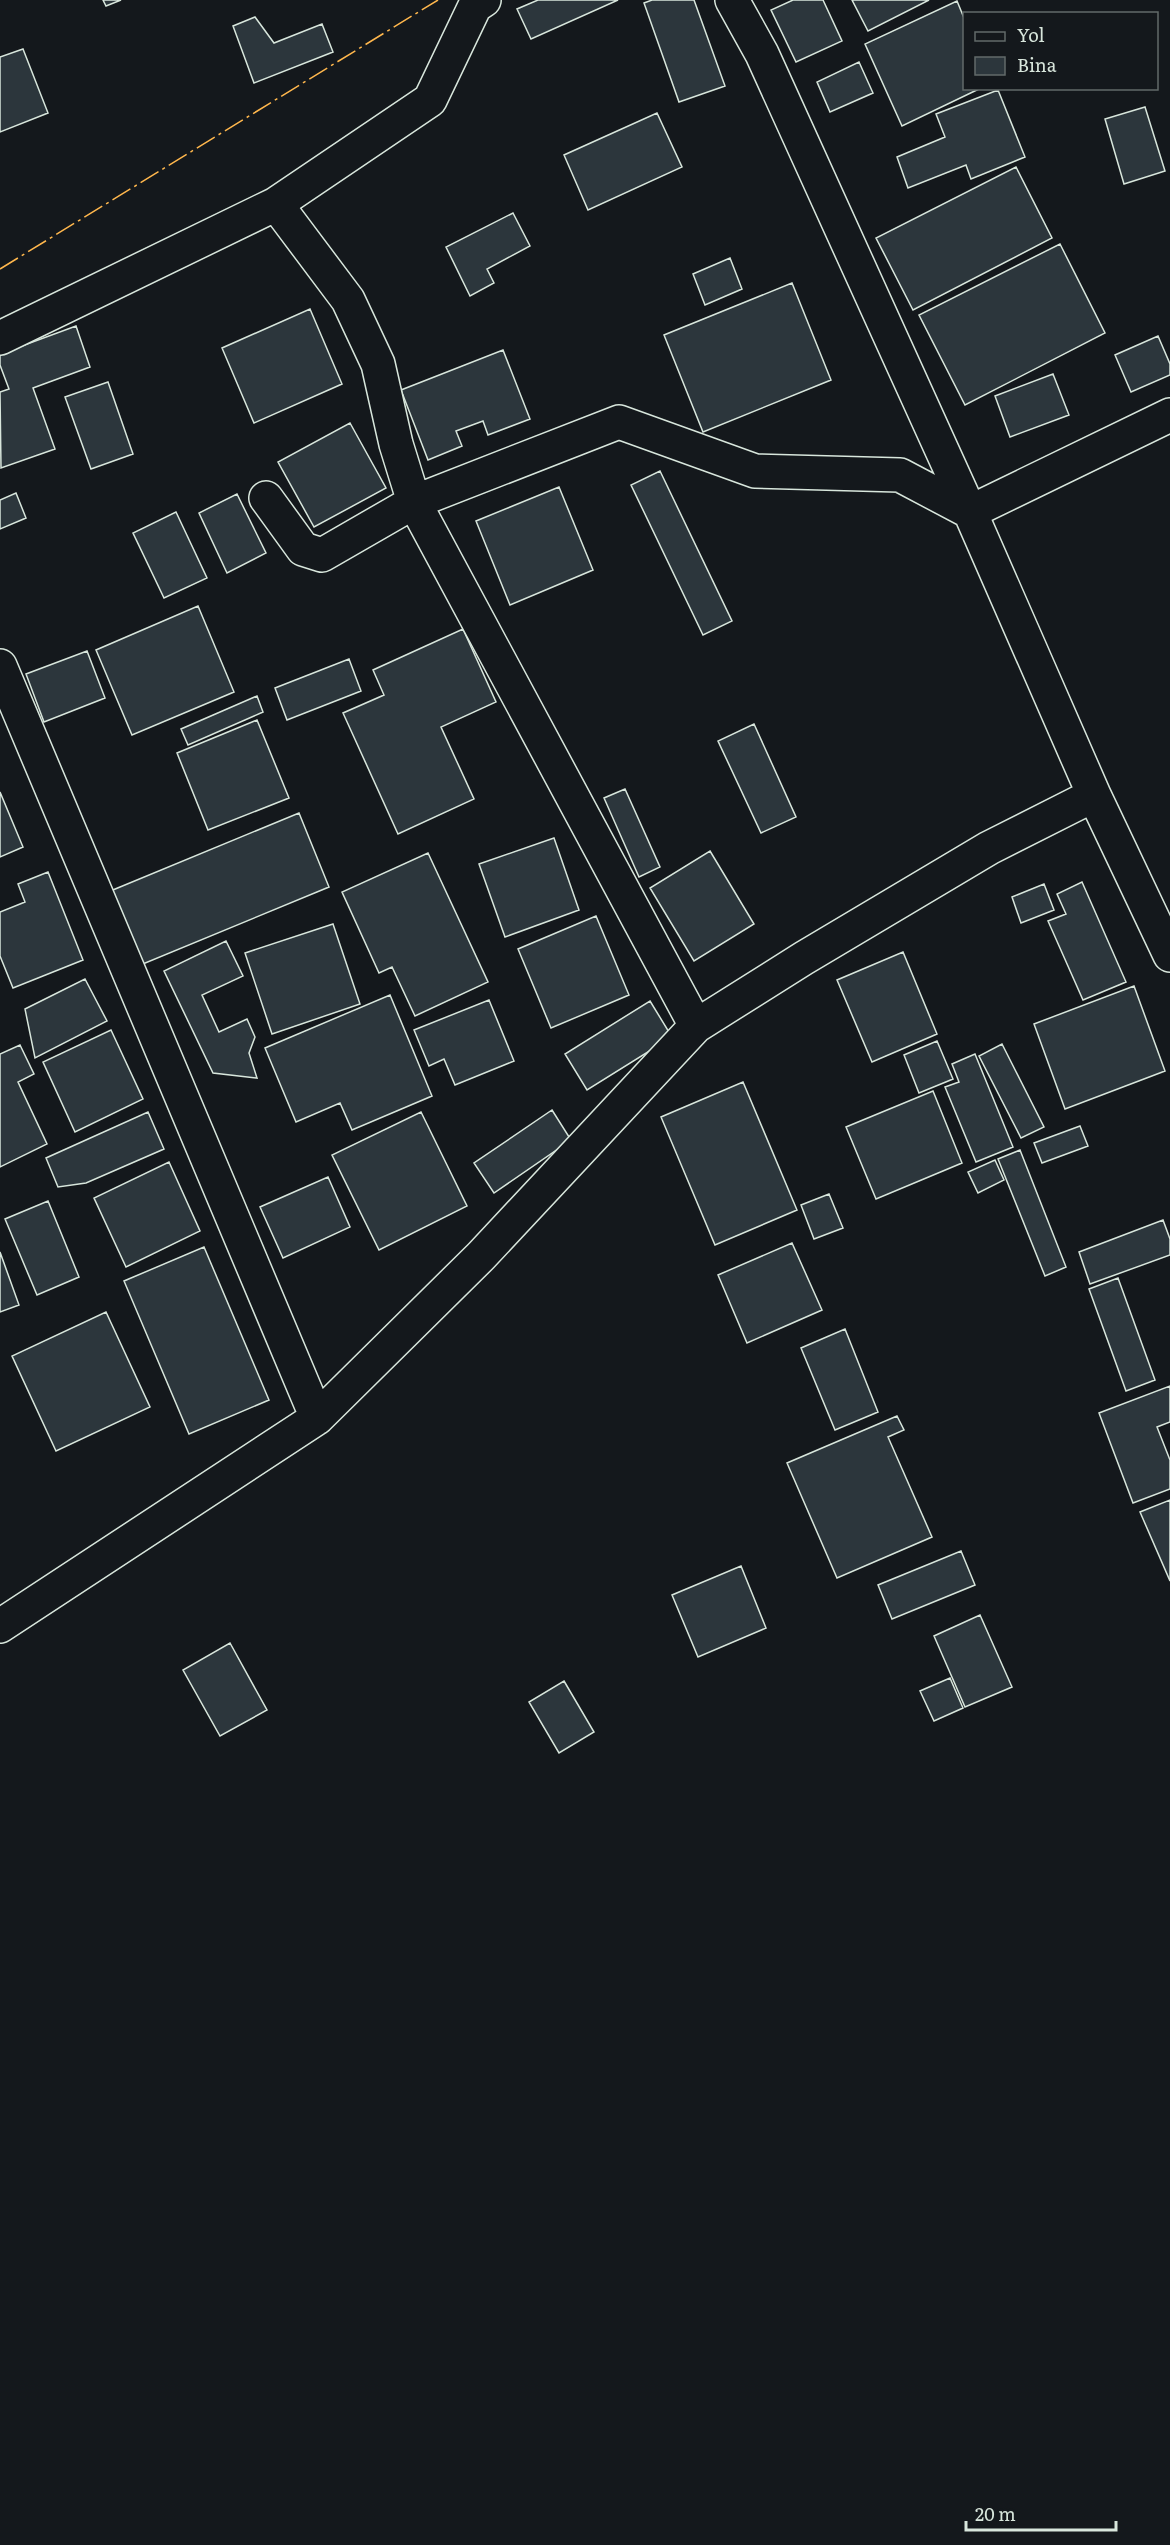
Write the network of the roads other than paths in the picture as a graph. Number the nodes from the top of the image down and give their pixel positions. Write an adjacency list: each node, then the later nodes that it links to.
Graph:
1 (484, 0): 3 (street)
2 (732, 0): 8 (street)
3 (276, 204): 4 (street); 7 (street)
4 (0, 338)
5 (1170, 415): 8 (street)
6 (266, 498): 7 (street)
7 (414, 502): 8 (street); 12 (street)
8 (970, 512): 10 (street)
9 (0, 666): 13 (street)
10 (1094, 795): 11 (street); 12 (street)
11 (1170, 955)
12 (696, 1026): 13 (street)
13 (317, 1418): 14 (street)
14 (0, 1626)

